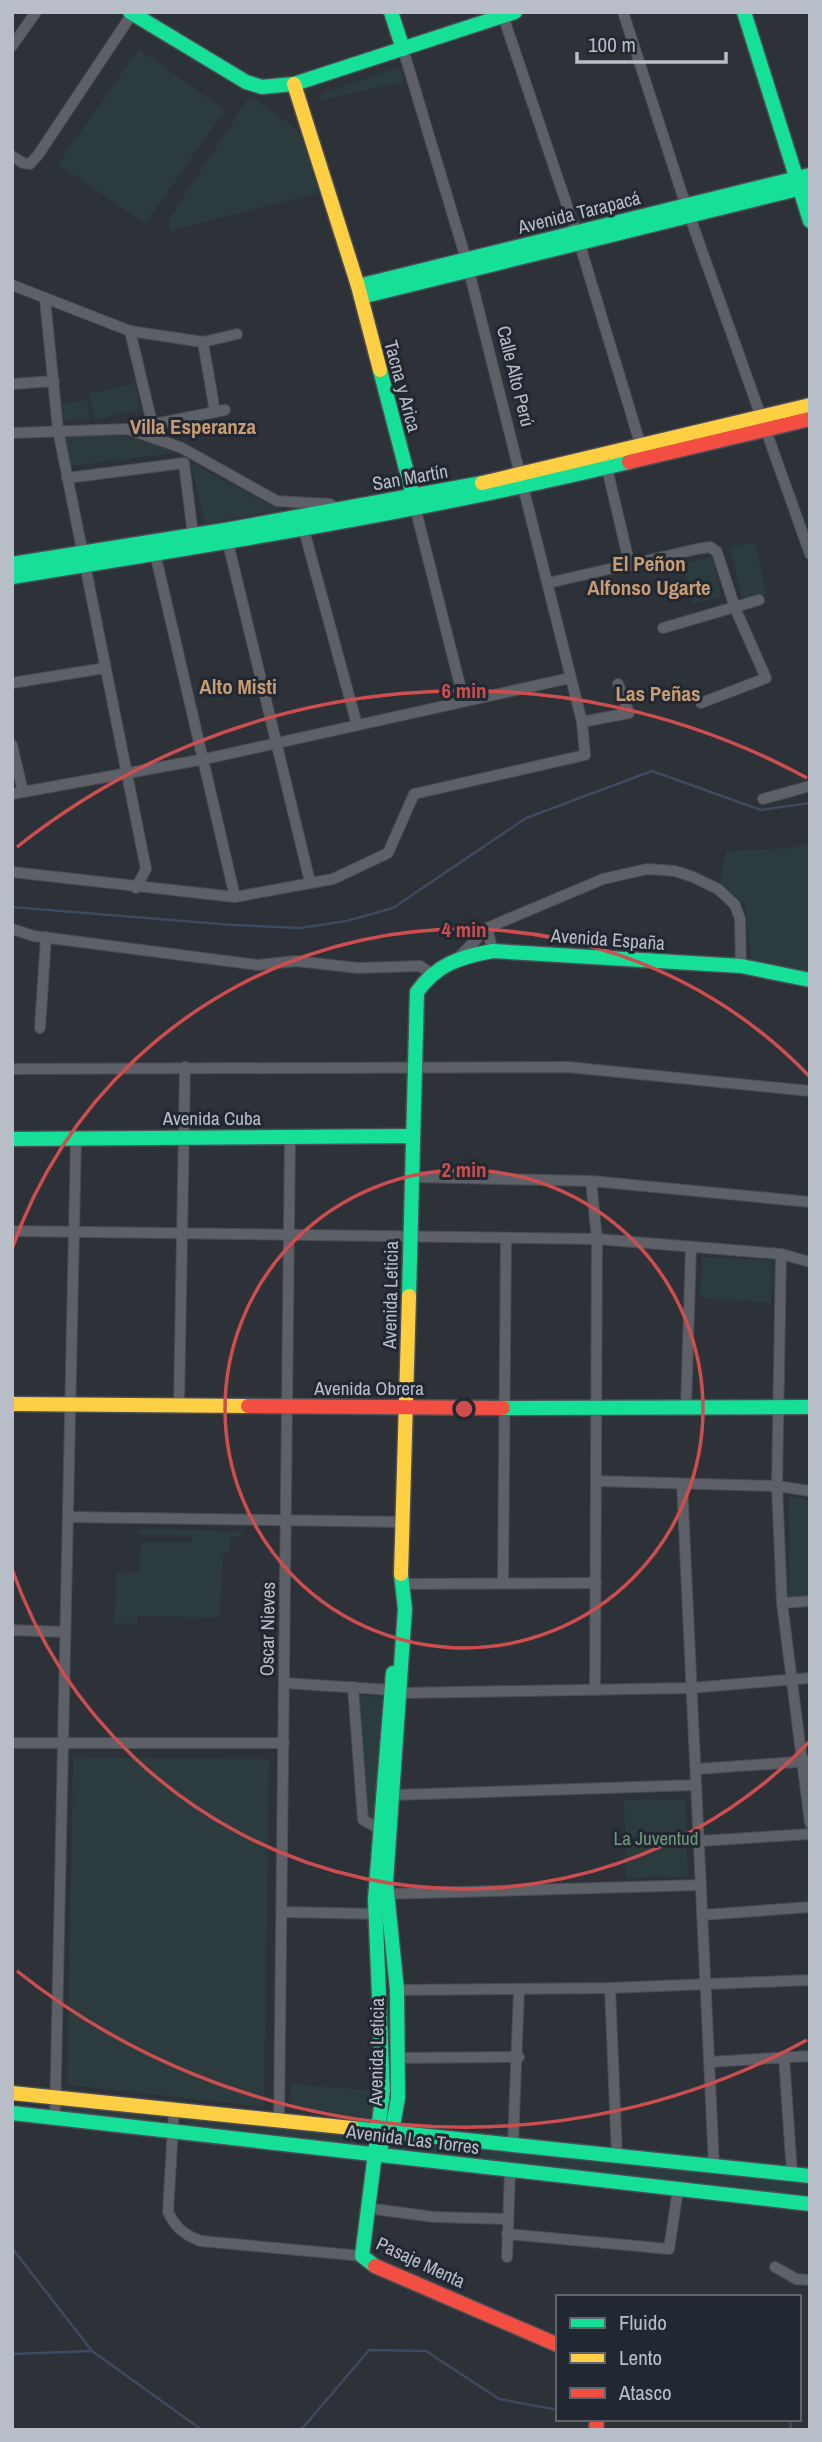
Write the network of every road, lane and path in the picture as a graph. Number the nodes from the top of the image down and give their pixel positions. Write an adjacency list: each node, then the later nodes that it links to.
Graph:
1 (36, 12): 7 (street)
2 (391, 12): 8 (street, Calle Alto Perú)
3 (623, 12): 12 (street)
4 (744, 12): 11 (street)
5 (131, 13): 9 (street); 10 (street)
6 (509, 14): 8 (street); 14 (street)
7 (12, 46)
8 (403, 49): 9 (street); 15 (street, Calle Alto Perú)
9 (294, 84): 17 (street, Tacna y Arica)
10 (12, 156)
11 (804, 182): 12 (street, Avenida Tarapacá); 13 (street)
12 (688, 211): 14 (street, Avenida Tarapacá); 27 (street)
13 (810, 221)
14 (577, 238): 15 (street, Avenida Tarapacá); 31 (street)
15 (468, 265): 17 (street, Avenida Tarapacá); 34 (street, Calle Alto Perú)
16 (12, 285): 18 (street)
17 (360, 291): 35 (street, Tacna y Arica)
18 (45, 299): 19 (street); 22 (street)
19 (130, 331): 21 (street); 26 (street)
20 (237, 334): 21 (street)
21 (203, 342): 26 (street)
22 (54, 382): 23 (street); 29 (street)
23 (12, 384)
24 (810, 405): 27 (street, San Martín)
25 (810, 419): 27 (street, San Martín)
26 (152, 423): 28 (street)
27 (765, 423): 31 (street, San Martín); 41 (street)
28 (128, 429): 29 (street); 36 (street)
29 (58, 430): 30 (street); 33 (street)
30 (12, 433)
31 (643, 454): 32 (street, San Martín)
32 (606, 463): 34 (street, San Martín); 44 (street)
33 (67, 478): 38 (street); 42 (street)
34 (523, 481): 35 (street, San Martín); 46 (street, Calle Alto Perú)
35 (414, 502): 36 (street, San Martín); 54 (street, Tacna y Arica)
36 (339, 515): 37 (street, San Martín)
37 (302, 522): 39 (street, San Martín); 57 (street)
38 (193, 535): 39 (street, San Martín); 40 (street, San Martín)
39 (227, 536): 40 (street, San Martín); 58 (street)
40 (153, 548): 42 (street, San Martín); 60 (street)
41 (810, 554)
42 (83, 558): 43 (street, San Martín); 45 (street, San Martín); 50 (street)
43 (12, 564)
44 (630, 566): 46 (street); 48 (street)
45 (12, 577)
46 (548, 583): 51 (street, Calle Alto Perú)
47 (759, 600): 48 (street)
48 (735, 608): 49 (street); 55 (street)
49 (663, 628)
50 (105, 668): 52 (street); 61 (street)
51 (570, 678): 54 (street); 56 (street, Calle Alto Perú)
52 (12, 683)
53 (618, 684): 56 (street)
54 (464, 701): 57 (street)
55 (701, 703)
56 (582, 722): 66 (street, Calle Alto Perú)
57 (357, 725): 58 (street)
58 (279, 742): 60 (street); 66 (street)
59 (12, 744): 63 (street)
60 (205, 759): 61 (street); 68 (street)
61 (127, 774): 63 (street); 67 (street)
62 (810, 786): 64 (street)
63 (18, 793)
64 (763, 799)
65 (12, 872): 67 (street)
66 (310, 882): 68 (street)
67 (136, 888): 68 (street)
68 (235, 897)
69 (486, 928): 72 (street); 73 (street); 74 (street)
70 (12, 929): 71 (street)
71 (46, 937): 75 (street); 77 (street)
72 (493, 951): 73 (street, Avenida España); 74 (street, Avenida España)
73 (459, 957): 75 (street, Avenida España)
74 (741, 966): 76 (street, Avenida España)
75 (429, 972): 78 (street, Avenida Leticia)
76 (810, 979)
77 (40, 1028)
78 (415, 1065): 79 (street); 81 (street); 82 (street, Avenida Leticia)
79 (185, 1068): 80 (street); 85 (street)
80 (12, 1069)
81 (810, 1091)
82 (413, 1136): 83 (street, Avenida Cuba); 87 (street, Avenida Leticia)
83 (290, 1137): 85 (street, Avenida Cuba); 93 (street, Oscar Nieves)
84 (76, 1138): 85 (street, Avenida Cuba); 86 (street, Avenida Cuba); 91 (street)
85 (184, 1138): 92 (street)
86 (12, 1139)
87 (412, 1177): 88 (street); 94 (street, Avenida Leticia)
88 (591, 1181): 89 (street); 96 (street)
89 (810, 1202)
90 (12, 1231): 91 (street)
91 (74, 1232): 92 (street); 101 (street)
92 (182, 1233): 93 (street); 102 (street)
93 (289, 1235): 94 (street); 103 (street, Oscar Nieves)
94 (410, 1236): 95 (street); 106 (street, Avenida Leticia)
95 (506, 1238): 96 (street); 107 (street)
96 (597, 1239): 97 (street); 108 (street)
97 (691, 1247): 98 (street); 109 (street)
98 (781, 1254): 99 (street); 104 (street)
99 (810, 1262)
100 (12, 1404): 101 (street, Avenida Obrera)
101 (70, 1405): 102 (street, Avenida Obrera); 114 (street)
102 (179, 1406): 103 (street, Avenida Obrera)
103 (287, 1407): 106 (street, Avenida Obrera); 115 (street, Oscar Nieves)
104 (778, 1407): 105 (street, Avenida Obrera); 109 (street, Avenida Obrera); 112 (street)
105 (810, 1407)
106 (406, 1408): 107 (street, Avenida Obrera); 116 (street, Avenida Leticia)
107 (504, 1408): 108 (street, Avenida Obrera); 117 (street)
108 (596, 1408): 109 (street, Avenida Obrera); 110 (street)
109 (686, 1408)
110 (596, 1482): 111 (street); 118 (street)
111 (682, 1484): 112 (street); 128 (street)
112 (776, 1486): 113 (street); 121 (street)
113 (810, 1491)
114 (68, 1517): 115 (street); 123 (street)
115 (286, 1520): 116 (street); 126 (street, Oscar Nieves)
116 (403, 1522): 119 (street, Avenida Leticia)
117 (503, 1583): 118 (street); 119 (street)
118 (596, 1583): 129 (street)
119 (402, 1591): 130 (street, Avenida Leticia)
120 (810, 1601): 121 (street)
121 (782, 1603): 125 (street)
122 (12, 1630): 123 (street)
123 (65, 1632): 132 (street)
124 (810, 1678): 125 (street)
125 (791, 1680): 128 (street); 134 (street)
126 (284, 1683): 127 (street); 133 (street, Oscar Nieves)
127 (353, 1687): 130 (street); 139 (street)
128 (690, 1688): 129 (street); 135 (street)
129 (595, 1690): 130 (street)
130 (397, 1691): 137 (street, Avenida Leticia); 139 (street, Avenida Leticia)
131 (12, 1743): 132 (street)
132 (63, 1743): 133 (street); 159 (street)
133 (284, 1743): 145 (street, Oscar Nieves)
134 (806, 1761): 135 (street); 138 (street)
135 (696, 1769): 136 (street)
136 (696, 1785): 137 (street); 141 (street)
137 (394, 1794): 143 (street, Avenida Leticia)
138 (810, 1823)
139 (380, 1829): 143 (street, Avenida Leticia)
140 (810, 1834): 141 (street)
141 (699, 1841): 142 (street)
142 (701, 1885): 143 (street); 147 (street)
143 (381, 1894): 146 (street, Avenida Leticia)
144 (810, 1907): 147 (street)
145 (282, 1912): 146 (street); 163 (street, Oscar Nieves)
146 (382, 1914): 151 (street, Avenida Leticia); 164 (street, Avenida Leticia)
147 (702, 1915): 149 (street)
148 (810, 1980): 149 (street)
149 (705, 1985): 150 (street); 157 (street)
150 (610, 1988): 152 (street); 168 (street)
151 (397, 1990): 152 (street); 156 (street, Avenida Leticia)
152 (519, 1990): 154 (street)
153 (810, 2056): 155 (street)
154 (519, 2057): 156 (street); 166 (street)
155 (784, 2057): 157 (street); 171 (street)
156 (397, 2058): 164 (street, Avenida Leticia)
157 (709, 2063): 169 (street)
158 (12, 2093): 159 (street, Avenida Las Torres)
159 (55, 2097): 160 (street, Avenida Las Torres); 162 (street)
160 (174, 2110): 163 (street, Avenida Las Torres); 165 (street)
161 (12, 2113): 162 (street, Avenida Las Torres)
162 (55, 2118): 165 (street, Avenida Las Torres)
163 (279, 2121): 164 (street, Avenida Las Torres)
164 (385, 2130): 166 (street, Avenida Las Torres); 167 (street, Avenida Leticia)
165 (173, 2131): 167 (street, Avenida Las Torres); 178 (street)
166 (513, 2144): 168 (street, Avenida Las Torres)
167 (374, 2154): 170 (street, Avenida Las Torres); 175 (street, Pasaje Menta)
168 (617, 2156): 169 (street, Avenida Las Torres)
169 (714, 2166): 171 (street, Avenida Las Torres)
170 (510, 2170): 173 (street, Avenida Las Torres); 176 (street)
171 (792, 2174): 172 (street, Avenida Las Torres)
172 (810, 2176)
173 (678, 2189): 174 (street, Avenida Las Torres); 177 (street)
174 (810, 2204)
175 (367, 2208): 176 (street); 178 (street, Pasaje Menta)
176 (508, 2219): 177 (street)
177 (508, 2234): 179 (street)
178 (362, 2256): 182 (street, Pasaje Menta)
179 (507, 2257)
180 (775, 2267): 181 (street)
181 (810, 2280)
182 (556, 2343)

